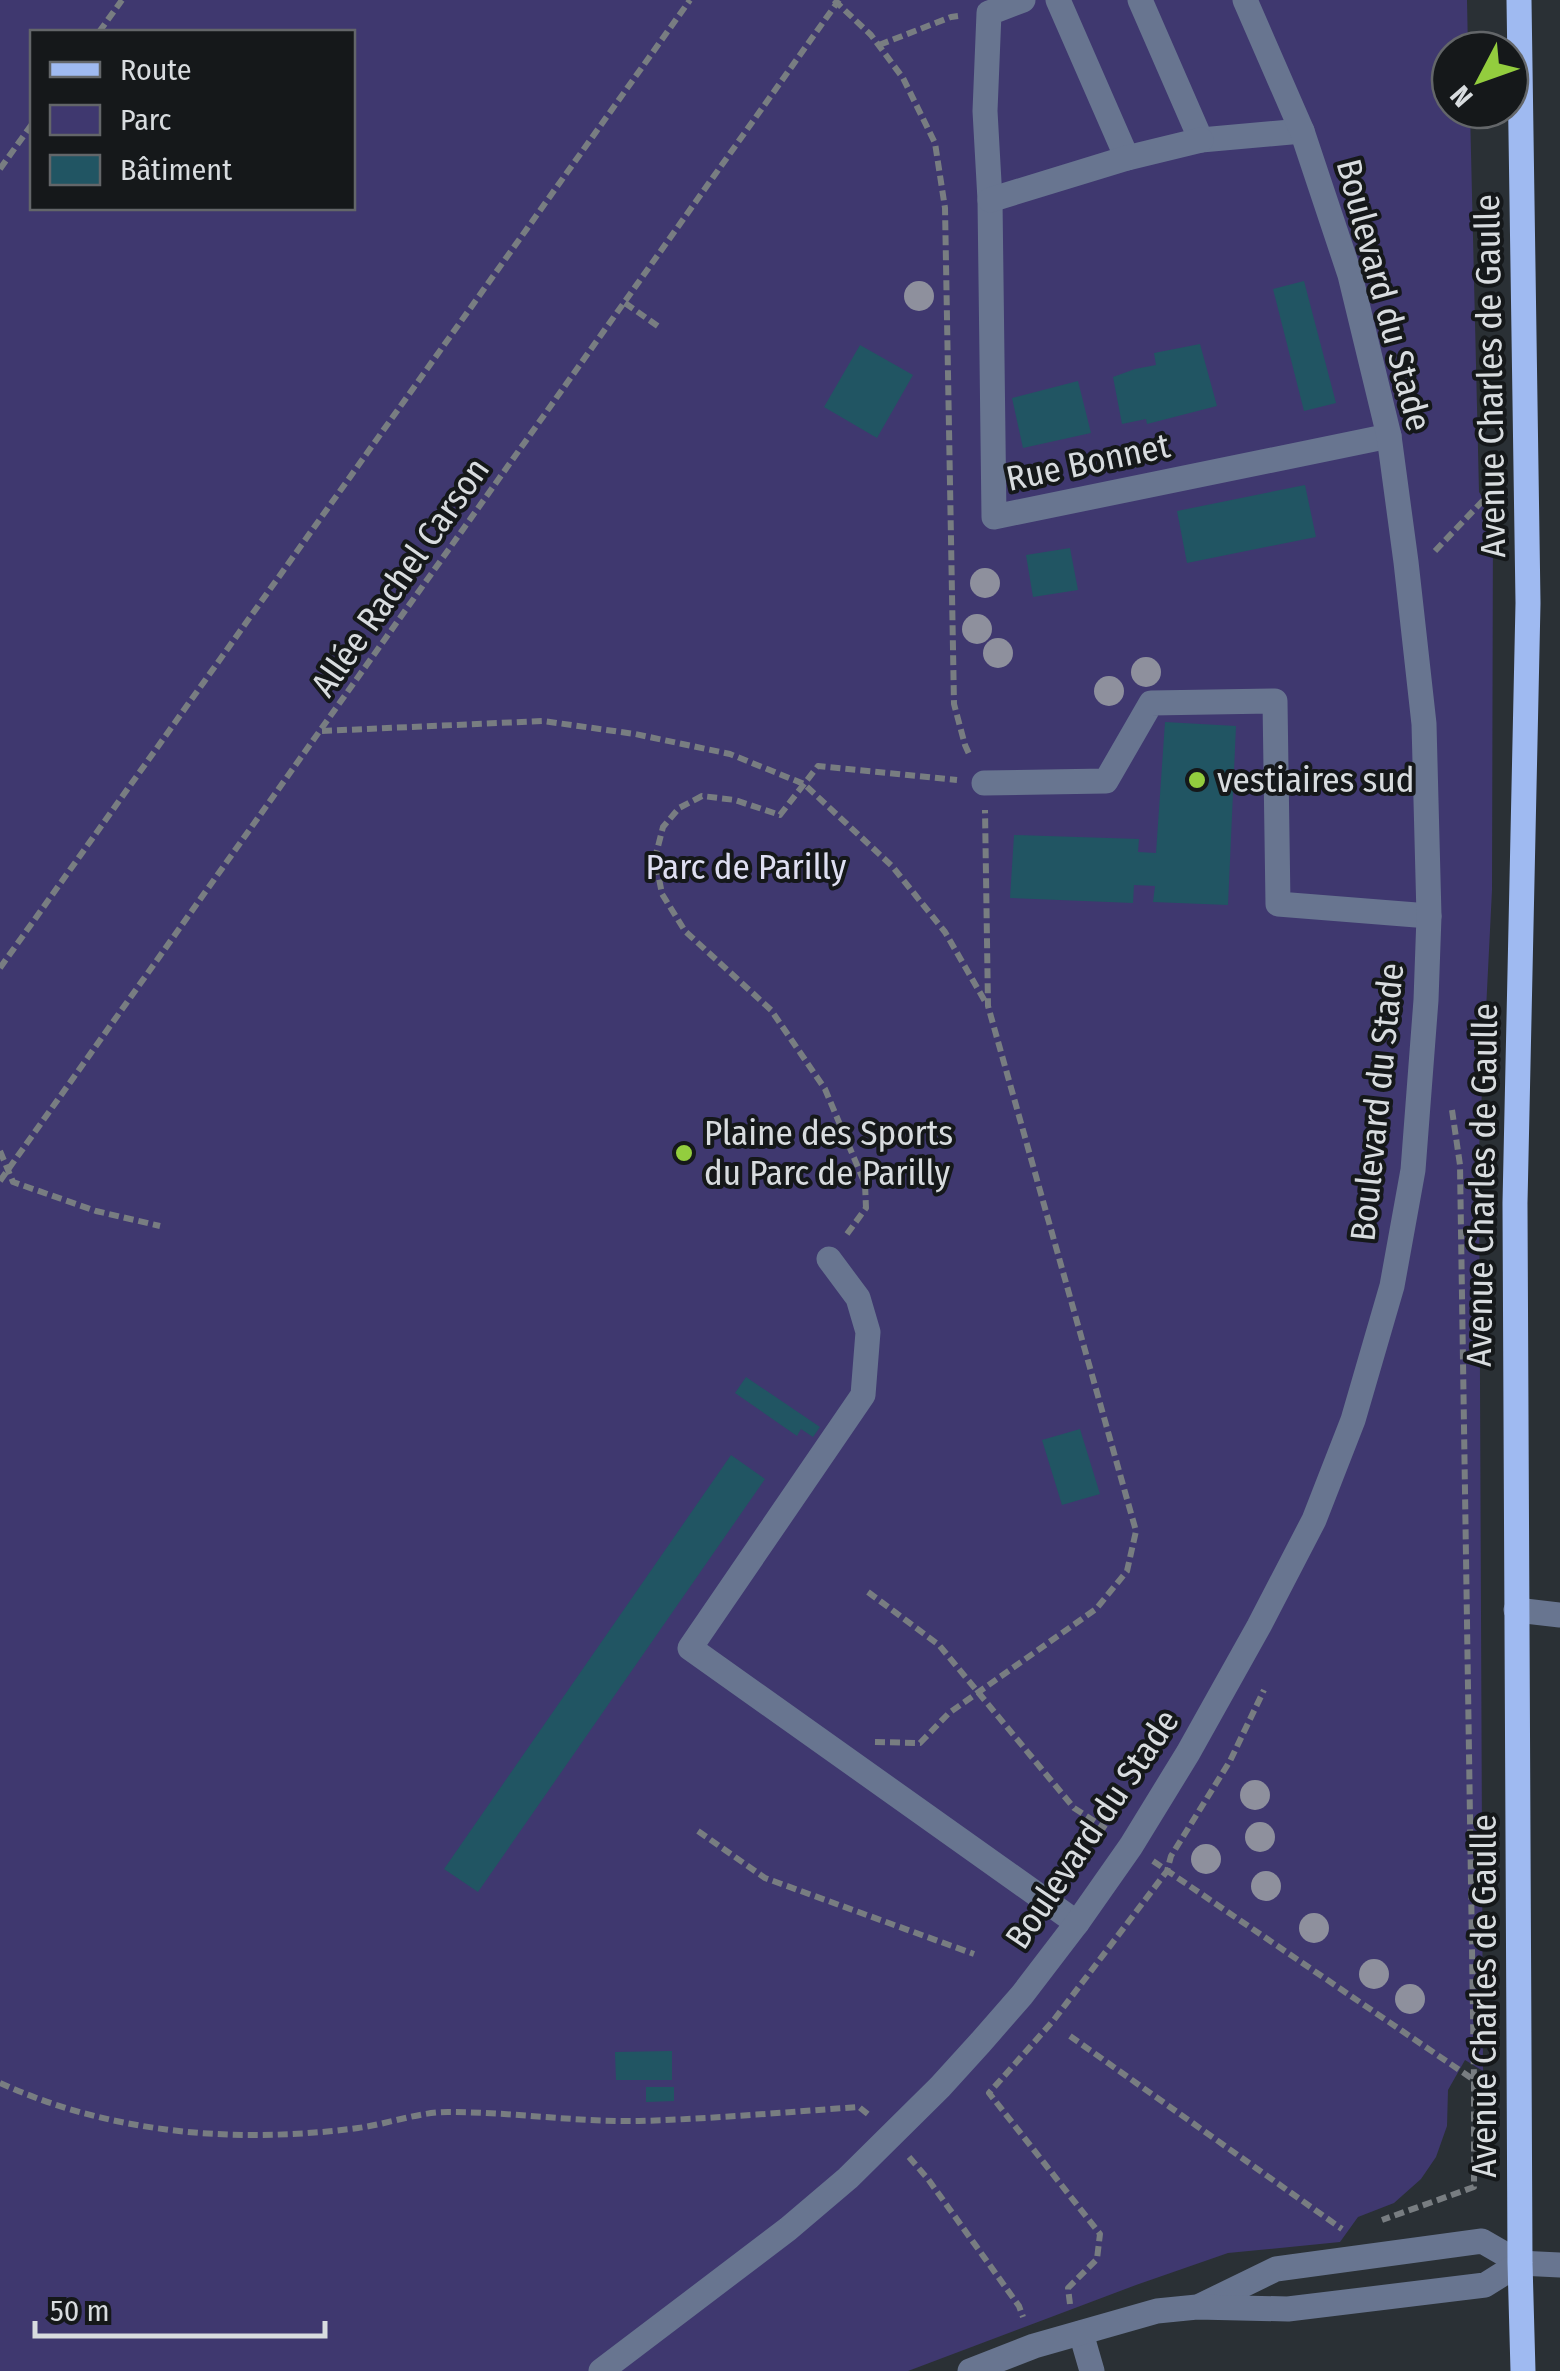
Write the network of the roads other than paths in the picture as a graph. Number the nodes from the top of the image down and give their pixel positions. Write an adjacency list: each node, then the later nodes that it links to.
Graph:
1 (1023, 0): 9 (street)
2 (1058, 0): 8 (street)
3 (1140, 0): 7 (street)
4 (1244, 0): 6 (street, Boulevard du Stade)
5 (1520, 0): 14 (main road, Avenue Charles de Gaulle)
6 (1302, 131): 7 (street); 10 (street, Boulevard du Stade)
7 (1201, 140): 8 (street)
8 (1127, 158): 9 (street)
9 (990, 200): 10 (street, Rue Bonnet)
10 (1389, 436): 12 (street, Boulevard du Stade)
11 (984, 783): 12 (street)
12 (1429, 916): 16 (street, Boulevard du Stade)
13 (829, 1259): 16 (street)
14 (1516, 1610): 15 (street); 17 (main road, Avenue Charles de Gaulle)
15 (1560, 1614)
16 (1077, 1923): 21 (street, Boulevard du Stade)
17 (1520, 2263): 18 (street); 19 (street); 19 (street); 24 (main road, Avenue Charles de Gaulle)
18 (1560, 2265)
19 (1197, 2307): 20 (street)
20 (1082, 2332): 22 (street); 23 (street)
21 (602, 2371)
22 (970, 2371)
23 (1092, 2371)
24 (1524, 2371)

